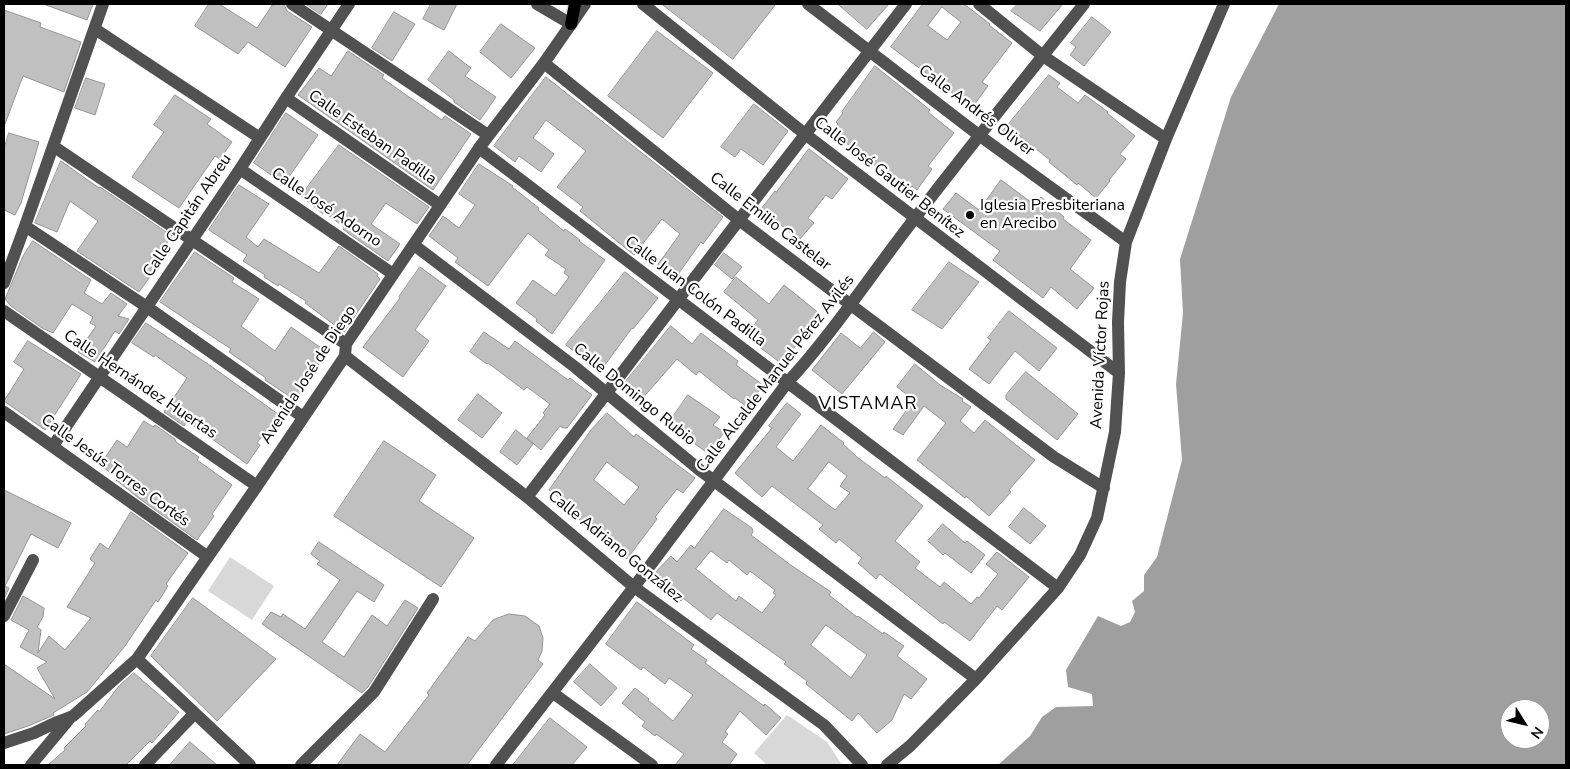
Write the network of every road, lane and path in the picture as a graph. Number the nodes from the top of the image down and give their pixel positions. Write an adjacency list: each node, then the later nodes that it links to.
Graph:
1 (103, 4): 14 (street)
2 (292, 4): 15 (street)
3 (349, 4): 15 (street, Calle Capitán Abreu)
4 (537, 4): 13 (street)
5 (575, 4): 13 (main road)
6 (586, 4): 13 (street, Avenida José de Diego)
7 (643, 4): 20 (street, Calle José Gautier Benítez)
8 (808, 4): 16 (street, Calle Andrés Oliver)
9 (906, 4): 16 (street)
10 (979, 4): 17 (street)
11 (1084, 4): 17 (street, Calle Alcalde Manuel Pérez Avilés)
12 (1224, 4): 24 (street, Avenida Víctor Rojas)
13 (571, 24): 18 (street, Avenida José de Diego)
14 (95, 29): 23 (street); 25 (street)
15 (332, 29): 19 (street, Calle Capitán Abreu); 21 (street)
16 (870, 51): 20 (street); 22 (street, Calle Andrés Oliver)
17 (1044, 56): 22 (street, Calle Alcalde Manuel Pérez Avilés); 24 (street)
18 (544, 63): 21 (street, Avenida José de Diego); 30 (street, Calle Emilio Castelar)
19 (286, 98): 23 (street, Calle Capitán Abreu); 28 (street, Calle Esteban Padilla)
20 (805, 134): 29 (street, Calle José Gautier Benítez); 30 (street)
21 (488, 135): 26 (street, Avenida José de Diego)
22 (980, 136): 29 (street, Calle Alcalde Manuel Pérez Avilés); 33 (street, Calle Andrés Oliver)
23 (260, 138): 27 (street, Calle Capitán Abreu)
24 (1166, 139): 33 (street, Avenida Víctor Rojas)
25 (53, 146): 31 (street); 32 (street, Calle Adriano González)
26 (479, 148): 28 (street, Avenida José de Diego); 37 (street, Calle Juan Colón Padilla)
27 (240, 169): 32 (street, Calle Capitán Abreu); 35 (street, Calle José Adorno)
28 (440, 205): 34 (street, Avenida José de Diego)
29 (915, 218): 38 (street, Calle Alcalde Manuel Pérez Avilés); 42 (street, Calle José Gautier Benítez)
30 (739, 220): 37 (street); 38 (street, Calle Emilio Castelar)
31 (25, 226): 36 (street); 39 (street)
32 (191, 240): 39 (street, Calle Capitán Abreu); 41 (street, Calle Adriano González)
33 (1126, 242): 42 (street, Avenida Víctor Rojas)
34 (414, 245): 35 (street, Avenida José de Diego); 45 (street, Calle Domingo Rubio)
35 (393, 274): 41 (street, Avenida José de Diego)
36 (4, 283)
37 (678, 299): 44 (street, Calle Juan Colón Padilla); 45 (street)
38 (851, 305): 44 (street, Calle Alcalde Manuel Pérez Avilés); 51 (street, Calle Emilio Castelar)
39 (147, 307): 43 (street, Calle Capitán Abreu); 47 (street)
40 (4, 311): 43 (street, Calle Hernández Huertas)
41 (346, 350): 47 (street, Avenida José de Diego); 52 (street, Calle Adriano González)
42 (1120, 373): 51 (street, Avenida Víctor Rojas)
43 (98, 376): 48 (street, Calle Capitán Abreu); 50 (street, Calle Hernández Huertas)
44 (787, 383): 49 (street, Calle Alcalde Manuel Pérez Avilés); 56 (street, Calle Juan Colón Padilla)
45 (606, 392): 49 (street, Calle Domingo Rubio); 52 (street)
46 (4, 412): 48 (street, Calle Jesús Torres Cortés)
47 (303, 417): 50 (street, Avenida José de Diego)
48 (53, 446): 53 (street, Calle Jesús Torres Cortés)
49 (714, 481): 55 (street, Calle Alcalde Manuel Pérez Avilés); 60 (street, Calle Domingo Rubio)
50 (258, 486): 53 (street, Avenida José de Diego)
51 (1104, 488): 56 (street, Avenida Víctor Rojas)
52 (527, 497): 55 (street, Calle Adriano González)
53 (208, 557): 59 (street, Avenida José de Diego)
54 (33, 560): 58 (street)
55 (634, 587): 61 (street, Calle Alcalde Manuel Pérez Avilés); 71 (street, Calle Adriano González)
56 (1058, 588): 60 (street, Avenida Víctor Rojas)
57 (433, 599): 68 (street)
58 (4, 616)
59 (136, 659): 62 (street); 63 (street, Avenida José de Diego)
60 (976, 680): 72 (street, Avenida Víctor Rojas)
61 (552, 693): 69 (street, Calle Alcalde Manuel Pérez Avilés); 70 (street)
62 (194, 714): 66 (street); 67 (street)
63 (73, 716): 64 (street, Avenida José de Diego); 65 (street)
64 (4, 743)
65 (31, 765)
66 (145, 765)
67 (250, 765)
68 (301, 765)
69 (496, 765)
70 (652, 765)
71 (862, 765)
72 (887, 765)

